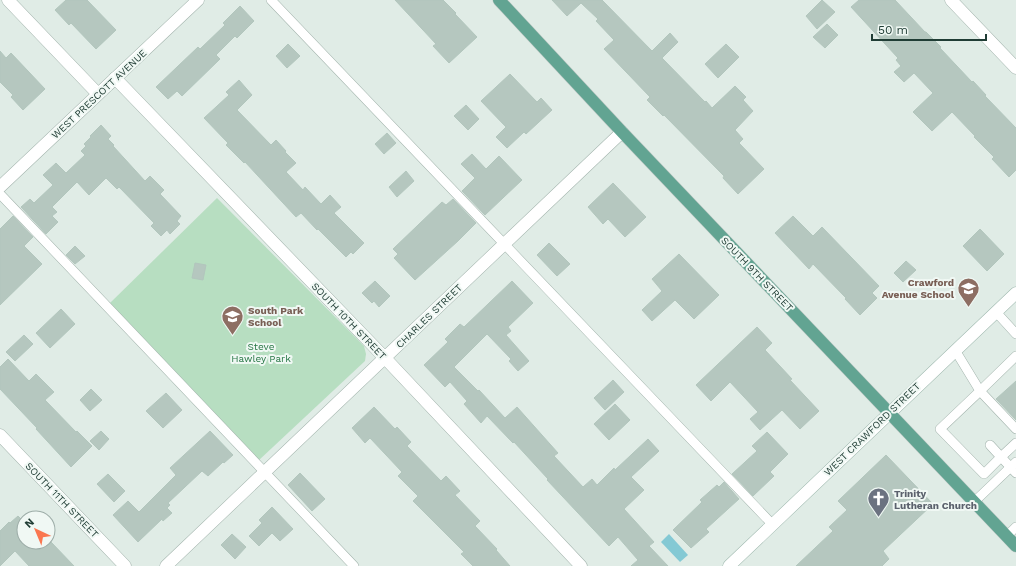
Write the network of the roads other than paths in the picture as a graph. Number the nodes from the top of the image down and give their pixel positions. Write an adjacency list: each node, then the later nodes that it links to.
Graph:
1 (8, 0): 8 (street)
2 (198, 0): 7 (street, WEST PRESCOTT AVENUE)
3 (271, 0): 12 (lane)
4 (499, 0): 9 (main road, SOUTH 9TH STREET)
5 (951, 0): 6 (street)
6 (1016, 68)
7 (115, 78): 8 (street, WEST PRESCOTT AVENUE); 18 (street, SOUTH 10TH STREET)
8 (98, 94): 10 (street, WEST PRESCOTT AVENUE)
9 (622, 132): 12 (street, CHARLES STREET); 20 (main road, SOUTH 9TH STREET)
10 (0, 187)
11 (0, 194): 27 (lane)
12 (504, 244): 18 (street, CHARLES STREET); 29 (lane)
13 (1016, 292): 14 (street, WEST CRAWFORD STREET)
14 (996, 312): 15 (lane); 16 (street, WEST CRAWFORD STREET)
15 (1016, 334)
16 (955, 350): 19 (lane); 20 (street, WEST CRAWFORD STREET)
17 (1016, 356): 19 (lane)
18 (385, 358): 27 (street, CHARLES STREET); 36 (street, SOUTH 10TH STREET)
19 (980, 391): 21 (lane); 25 (lane)
20 (889, 413): 28 (main road, SOUTH 9TH STREET); 29 (street, WEST CRAWFORD STREET)
21 (1016, 430)
22 (0, 435): 33 (street, SOUTH 11TH STREET)
23 (1016, 443): 25 (lane)
24 (990, 445): 25 (lane)
25 (1001, 457): 26 (lane)
26 (1014, 467): 28 (lane)
27 (265, 472): 34 (street, CHARLES STREET); 35 (lane)
28 (974, 502): 31 (main road, SOUTH 9TH STREET)
29 (772, 524): 37 (street, WEST CRAWFORD STREET)
30 (1016, 527): 31 (lane)
31 (1007, 536): 32 (main road, SOUTH 9TH STREET)
32 (1016, 546)
33 (125, 566)
34 (166, 566)
35 (354, 566)
36 (581, 566)
37 (729, 566)

